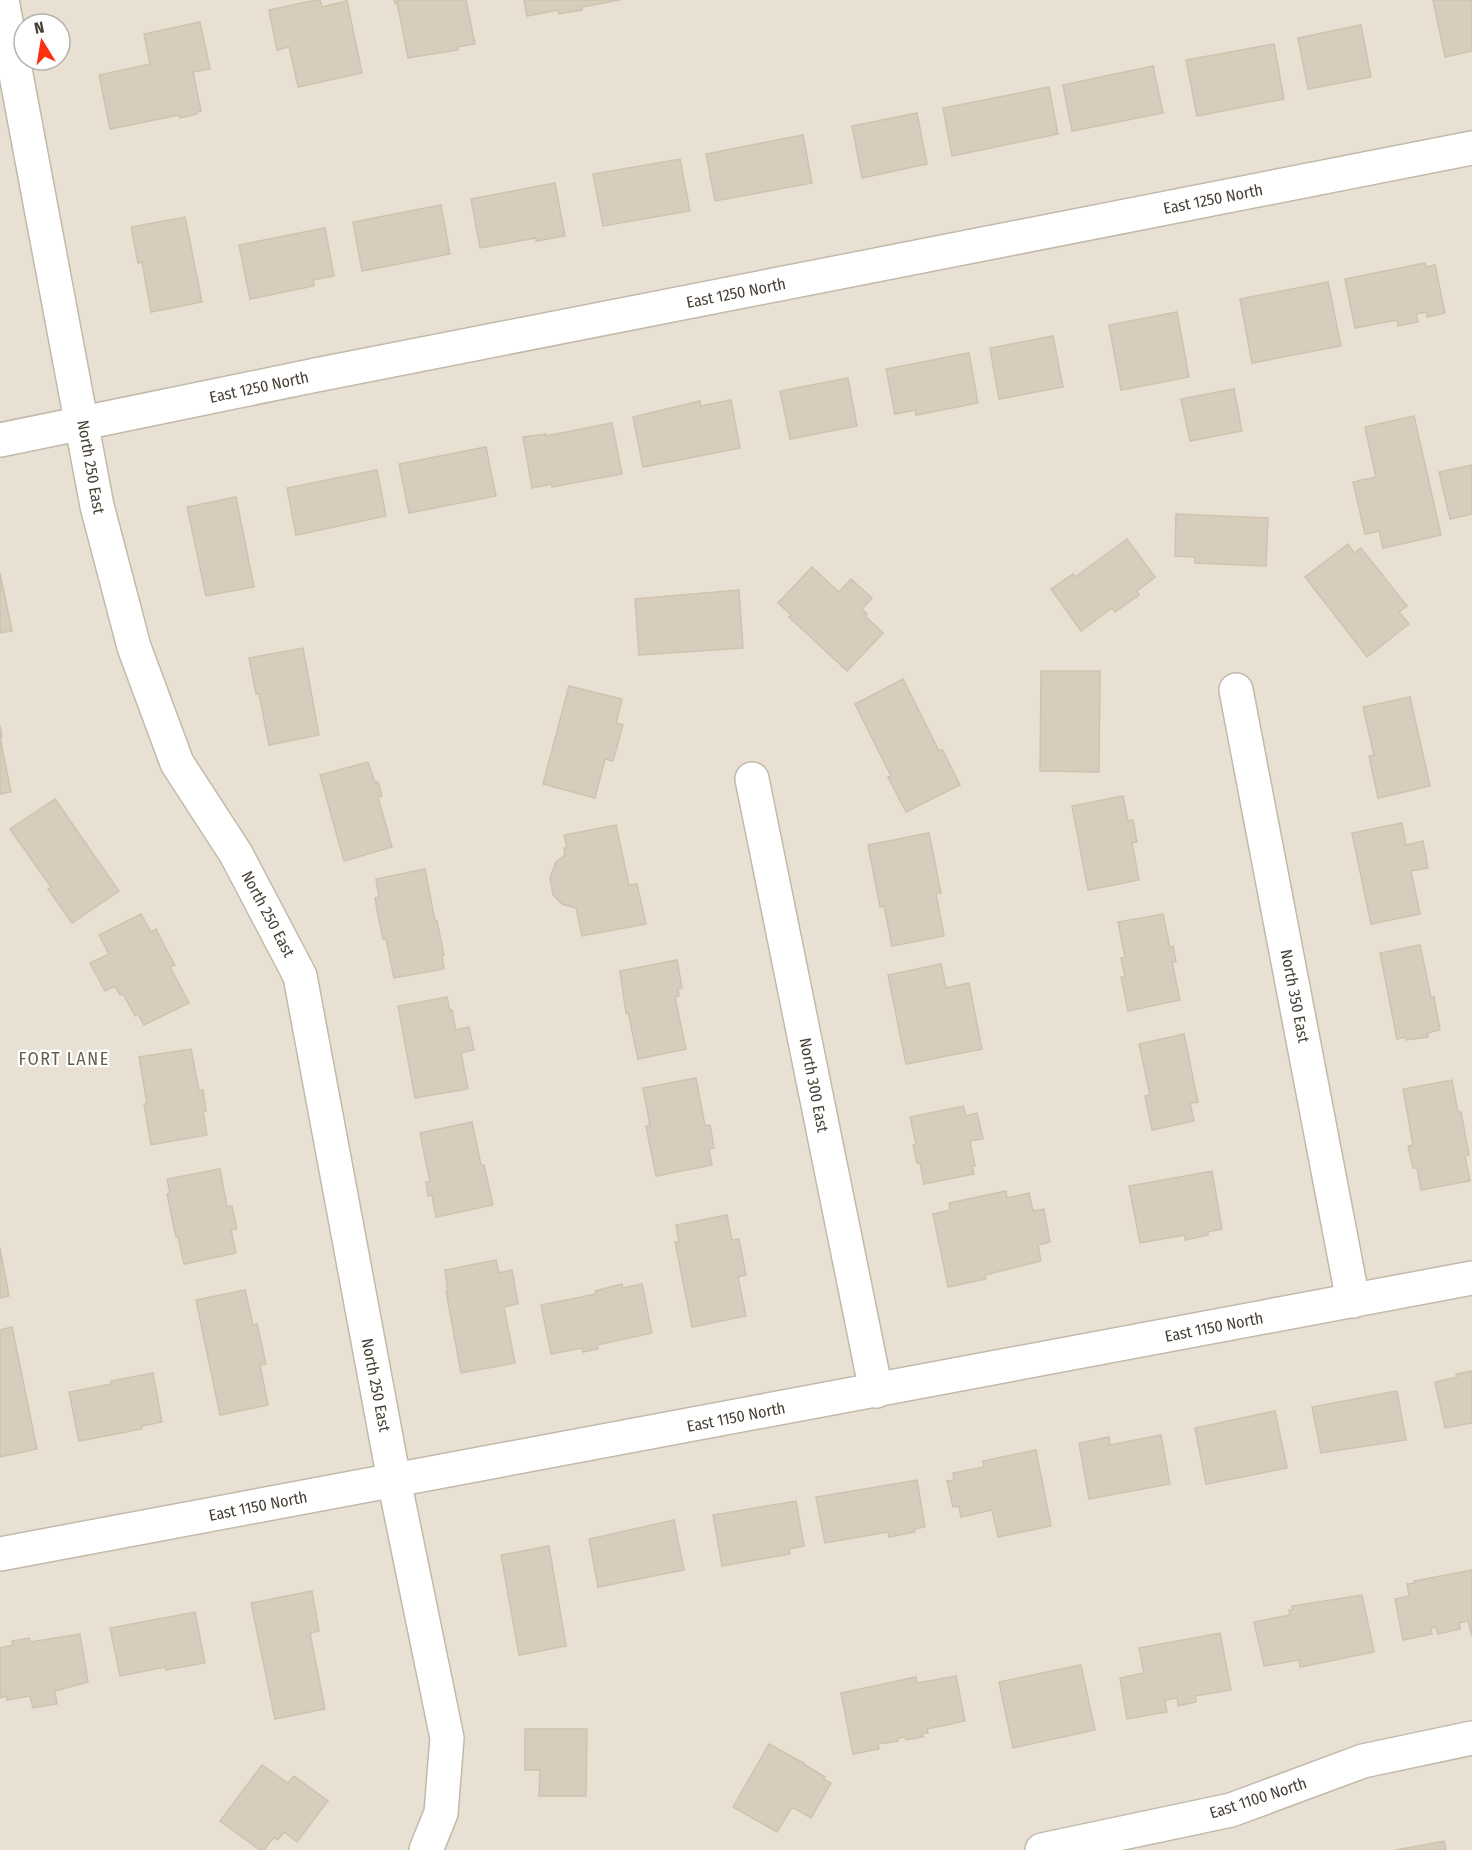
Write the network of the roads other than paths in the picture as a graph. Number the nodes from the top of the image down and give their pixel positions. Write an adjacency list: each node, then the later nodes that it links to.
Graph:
1 (2, 0): 3 (street, North 250 East)
2 (1472, 148): 3 (street, East 1250 North)
3 (83, 424): 4 (street, East 1250 North); 10 (street, North 250 East)
4 (0, 440)
5 (1236, 690): 8 (street, North 350 East)
6 (752, 779): 9 (street, North 300 East)
7 (1472, 1278): 8 (street, East 1150 North)
8 (1353, 1301): 9 (street, East 1150 North)
9 (876, 1391): 10 (street, East 1150 North)
10 (394, 1480): 11 (street, East 1150 North); 13 (street, North 250 East)
11 (0, 1554)
12 (1472, 1738): 14 (street, East 1100 North)
13 (426, 1850)
14 (1042, 1850)

